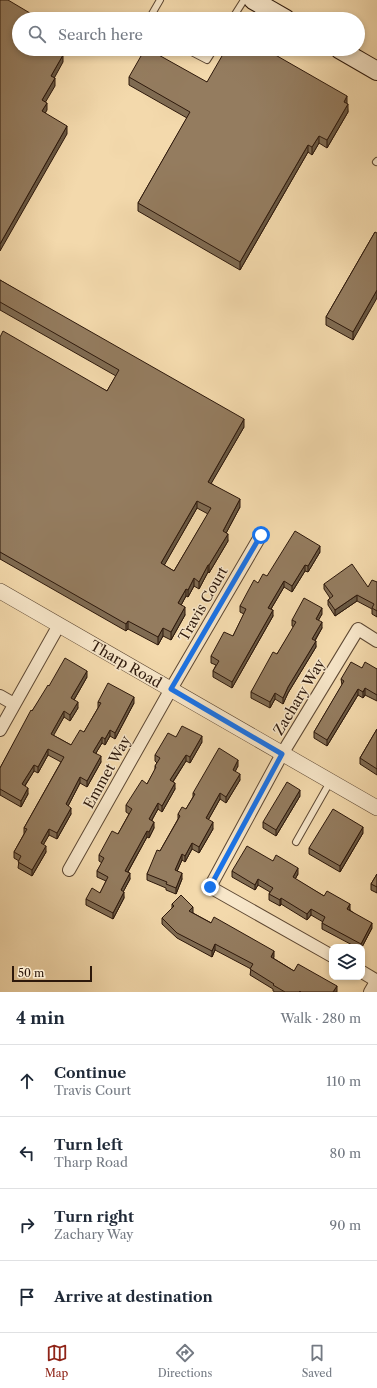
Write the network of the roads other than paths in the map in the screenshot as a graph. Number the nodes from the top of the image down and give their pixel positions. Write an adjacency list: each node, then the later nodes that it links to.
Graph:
1 (160, 0): 4 (lane)
2 (244, 0): 5 (lane)
3 (253, 0): 6 (main road)
4 (153, 12)
5 (236, 12)
6 (274, 12)
7 (199, 56): 8 (lane)
8 (209, 56)
9 (351, 56): 10 (main road)
10 (377, 71)
11 (261, 535): 15 (street, Travis Court)
12 (0, 592): 13 (street, Tharp Road)
13 (59, 625): 15 (street, Tharp Road); 17 (street)
14 (377, 641): 19 (street, Zachary Way)
15 (171, 689): 19 (street, Tharp Road); 23 (street, Emmet Way)
16 (0, 696): 17 (street)
17 (14, 704): 18 (street)
18 (0, 730)
19 (282, 754): 20 (street, Tharp Road); 24 (street, Zachary Way)
20 (330, 782): 21 (street, Tharp Road); 22 (lane)
21 (377, 808)
22 (296, 842)
23 (69, 870)
24 (329, 954)
25 (365, 974): 26 (street)
26 (377, 980): 27 (street)
27 (370, 992)

